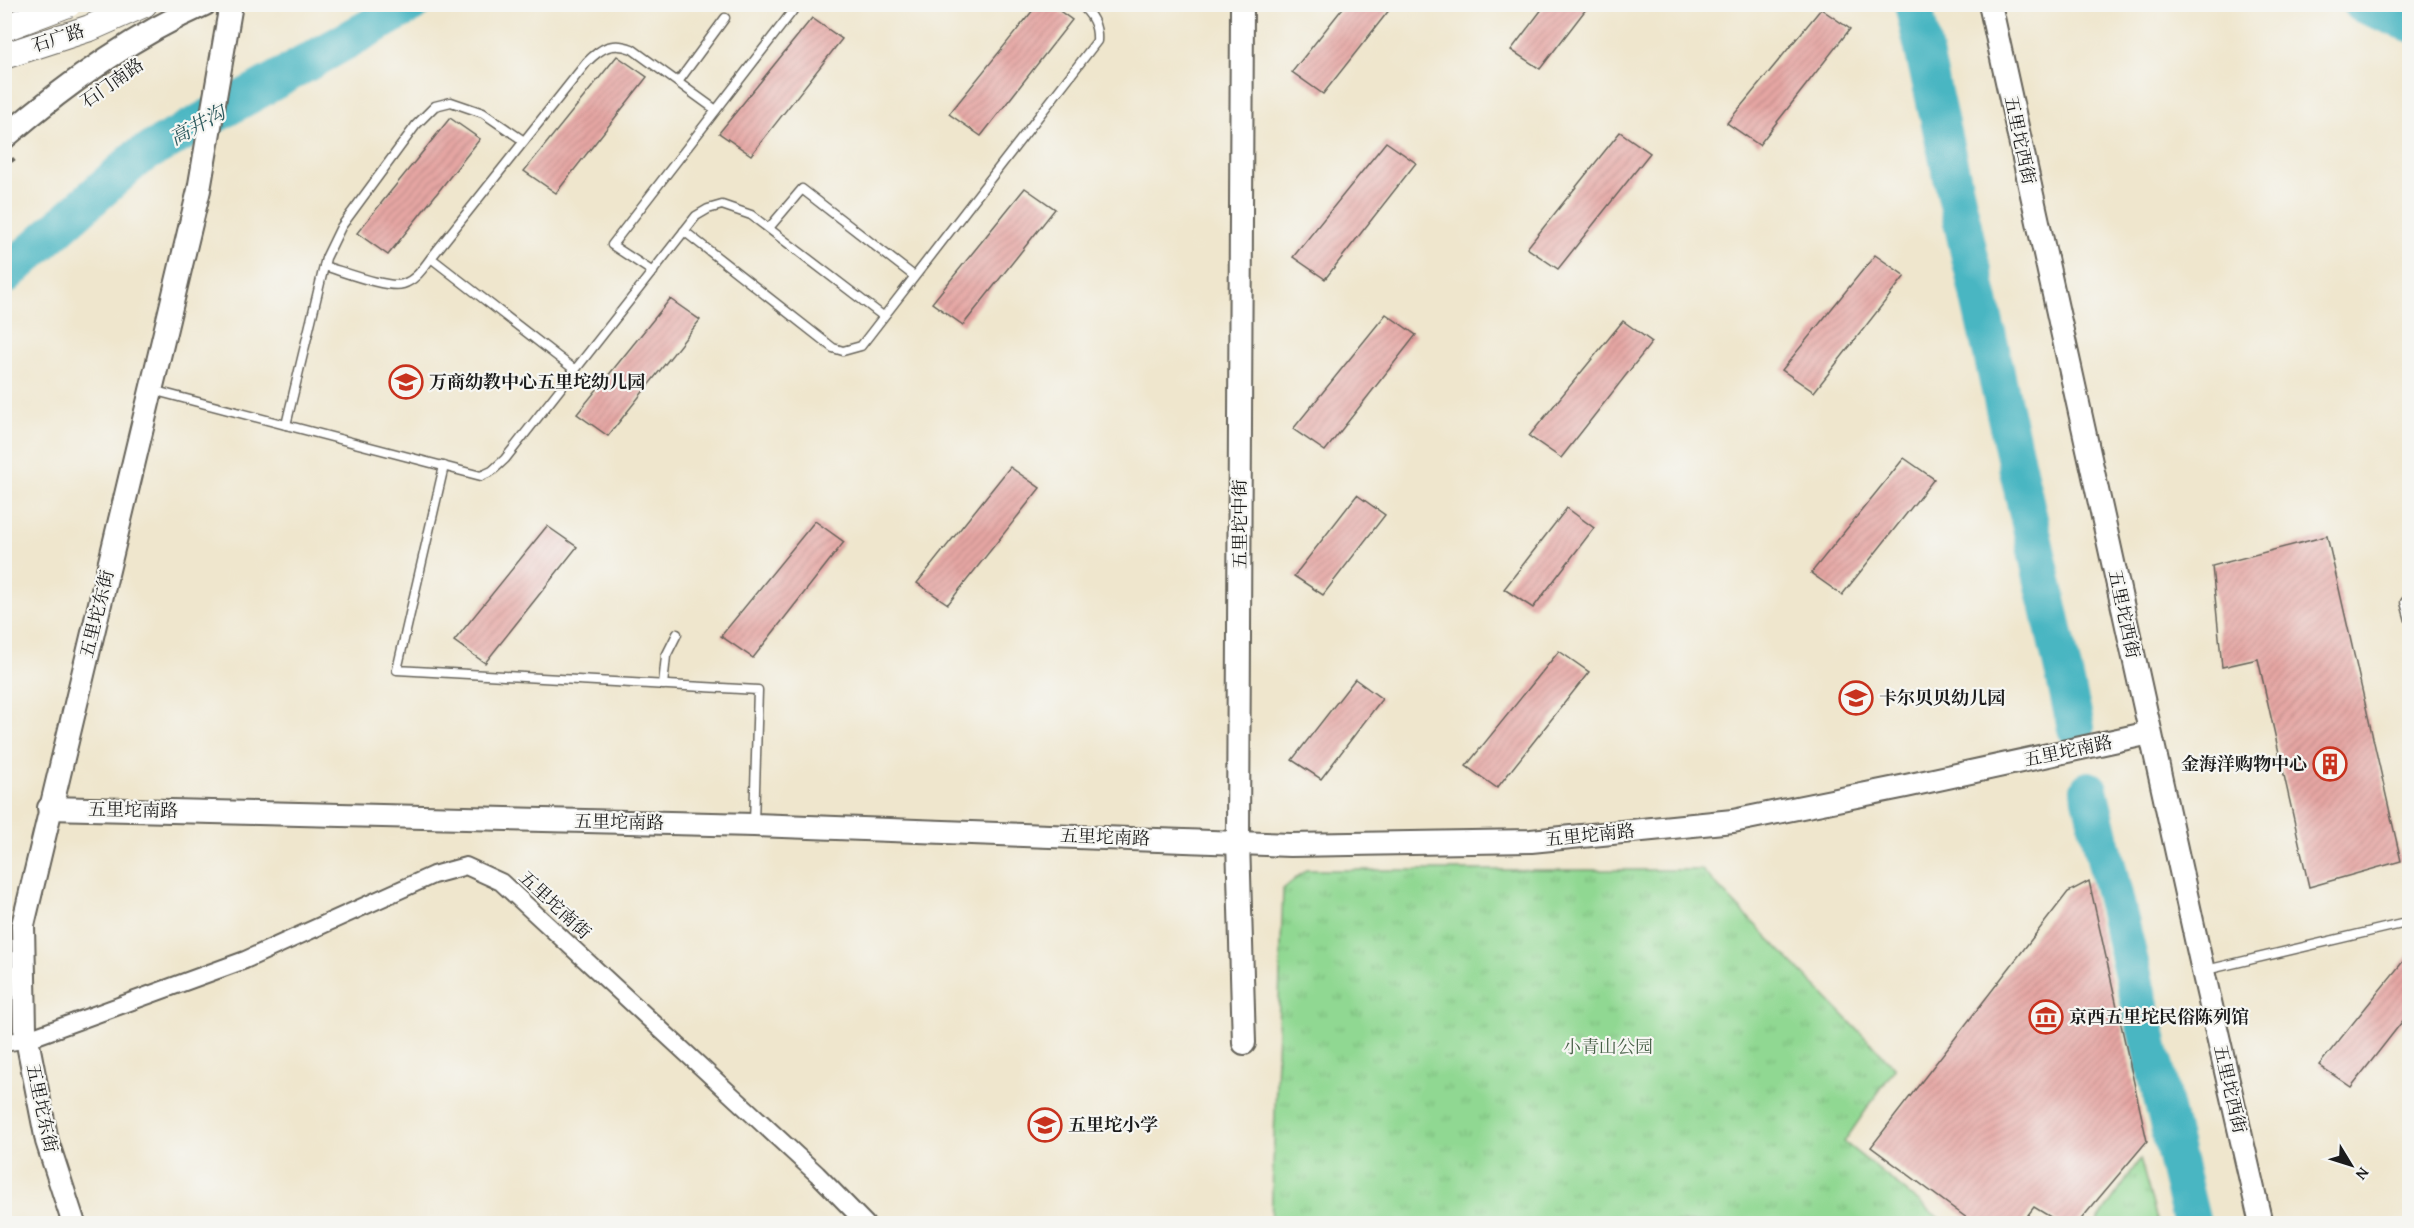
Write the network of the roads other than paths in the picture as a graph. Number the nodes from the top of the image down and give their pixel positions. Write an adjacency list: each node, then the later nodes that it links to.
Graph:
1 (50, 4): 12 (street)
2 (68, 4): 11 (main road, 石广路, bridge)
3 (144, 4): 13 (main road, 石广路)
4 (205, 4): 17 (street, 石门南路)
5 (231, 4): 26 (street, 五里坨东街)
6 (798, 4): 15 (lane)
7 (1080, 4): 23 (lane)
8 (1242, 4): 36 (street, 五里坨中街)
9 (1990, 4): 33 (street, 五里坨西街)
10 (725, 18): 14 (lane)
11 (4, 28)
12 (4, 45)
13 (4, 56)
14 (678, 82): 15 (lane); 16 (lane)
15 (716, 110): 22 (lane)
16 (524, 141): 20 (lane); 21 (lane)
17 (13, 145)
18 (769, 228): 19 (lane); 23 (lane); 24 (lane)
19 (684, 231): 22 (lane); 24 (lane)
20 (431, 258): 21 (lane); 25 (lane)
21 (324, 266): 27 (lane)
22 (653, 272): 25 (lane)
23 (914, 276): 24 (lane)
24 (883, 316)
25 (575, 370): 28 (lane)
26 (152, 390): 27 (lane); 34 (street, 五里坨东街)
27 (286, 425): 28 (lane)
28 (444, 466): 32 (lane)
29 (2409, 597): 30 (lane)
30 (2409, 620)
31 (677, 634): 32 (lane)
32 (663, 685): 35 (lane)
33 (2150, 733): 36 (street, 五里坨南路); 38 (street, 五里坨西街)
34 (49, 808): 35 (street, 五里坨南路); 39 (street, 五里坨东街)
35 (754, 825): 36 (street, 五里坨南路)
36 (1238, 841): 41 (street, 五里坨中街)
37 (2409, 922): 38 (lane)
38 (2203, 971): 44 (street, 五里坨西街)
39 (28, 1039): 40 (street, 五里坨南街); 42 (street, 五里坨东街); 43 (street, 五里坨南街)
40 (4, 1043)
41 (1244, 1043)
42 (75, 1224)
43 (866, 1224)
44 (2261, 1224)

